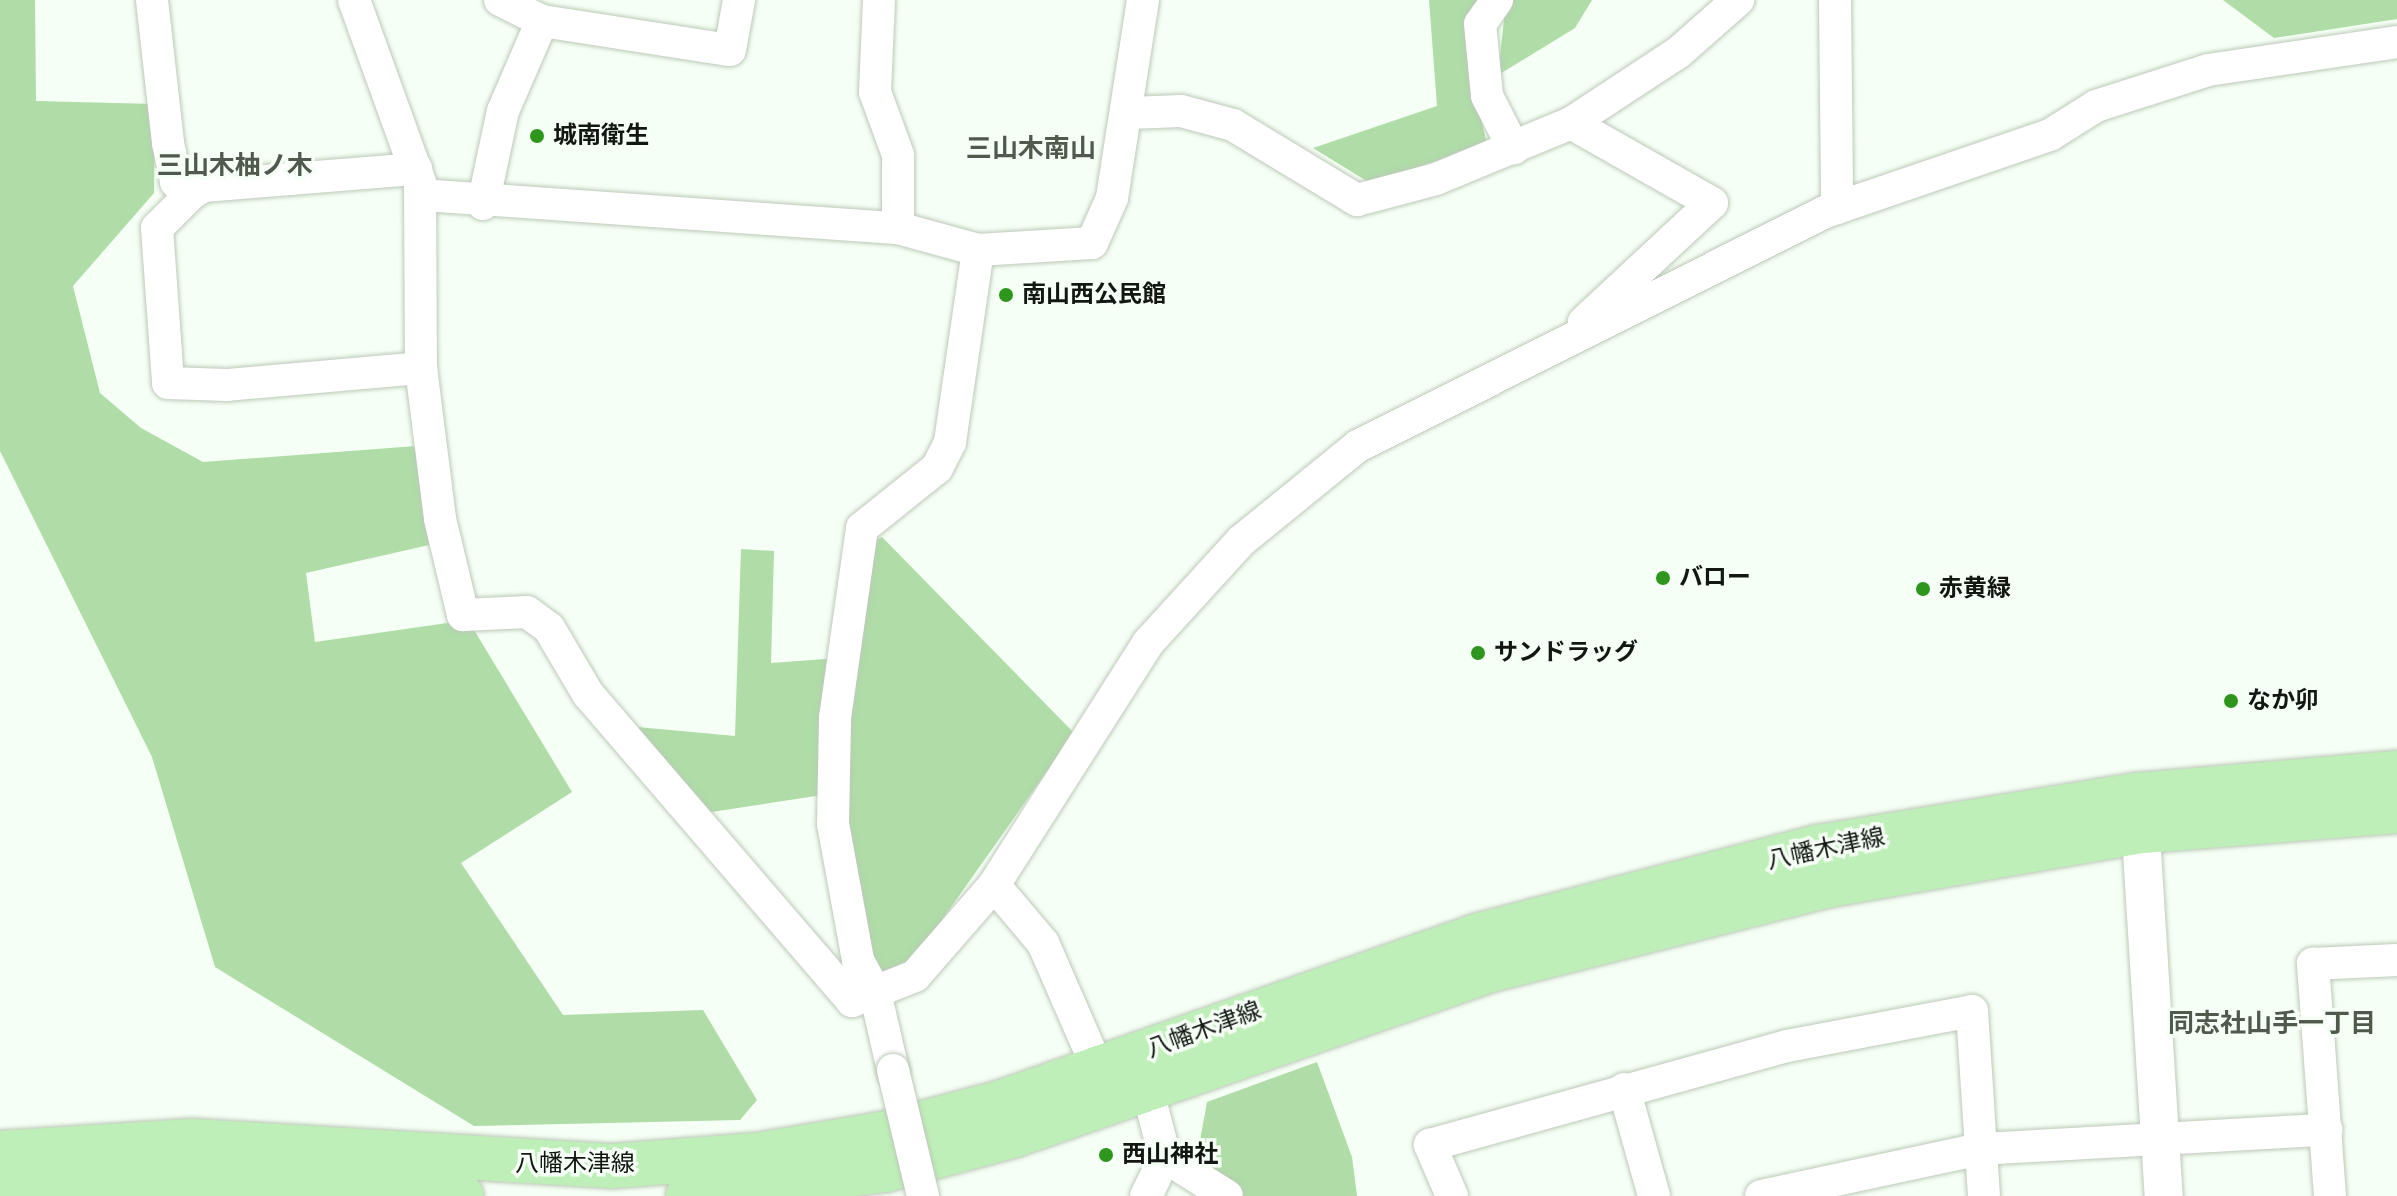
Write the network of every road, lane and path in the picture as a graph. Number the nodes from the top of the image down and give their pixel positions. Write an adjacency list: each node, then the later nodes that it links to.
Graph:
1 (152, 0): 16 (street)
2 (354, 0): 15 (street)
3 (500, 0): 10 (street)
4 (739, 0): 10 (street)
5 (879, 0): 19 (street)
6 (1143, 0): 12 (street)
7 (1497, 0): 14 (street)
8 (1738, 0): 13 (street)
9 (1835, 0): 18 (street)
10 (542, 21): 17 (street)
11 (2397, 42): 18 (street)
12 (1130, 113): 14 (street); 20 (street)
13 (1571, 123): 14 (street); 21 (street)
14 (1514, 149)
15 (419, 182): 16 (street); 17 (street); 22 (street)
16 (191, 194): 22 (street)
17 (483, 204): 19 (street)
18 (1837, 208): 21 (street)
19 (898, 228): 20 (street)
20 (978, 250): 28 (street)
21 (1558, 346): 26 (street)
22 (421, 368): 28 (street)
23 (2397, 773): 25 (main road, 八幡木津線)
24 (2397, 811): 25 (main road, 八幡木津線)
25 (2140, 813): 29 (main road, 八幡木津線); 30 (main road, 八幡木津線); 33 (street)
26 (994, 885): 28 (street); 29 (street)
27 (2397, 960): 32 (street)
28 (875, 992): 41 (street, bridge)
29 (1098, 1069): 30 (street); 35 (main road, 八幡木津線)
30 (1147, 1088): 36 (street); 40 (main road, 八幡木津線)
31 (1624, 1089): 34 (street); 44 (street); 45 (street)
32 (2326, 1130): 33 (street); 49 (street)
33 (2161, 1140): 34 (street); 48 (street)
34 (1981, 1149): 37 (street); 47 (street)
35 (0, 1153)
36 (1165, 1157): 42 (street); 43 (street)
37 (1815, 1190): 46 (street)
38 (0, 1192): 39 (main road)
39 (461, 1196)
40 (688, 1196)
41 (923, 1196)
42 (1146, 1196)
43 (1227, 1196)
44 (1452, 1196)
45 (1654, 1196)
46 (1761, 1196)
47 (1984, 1196)
48 (2164, 1196)
49 (2330, 1196)

